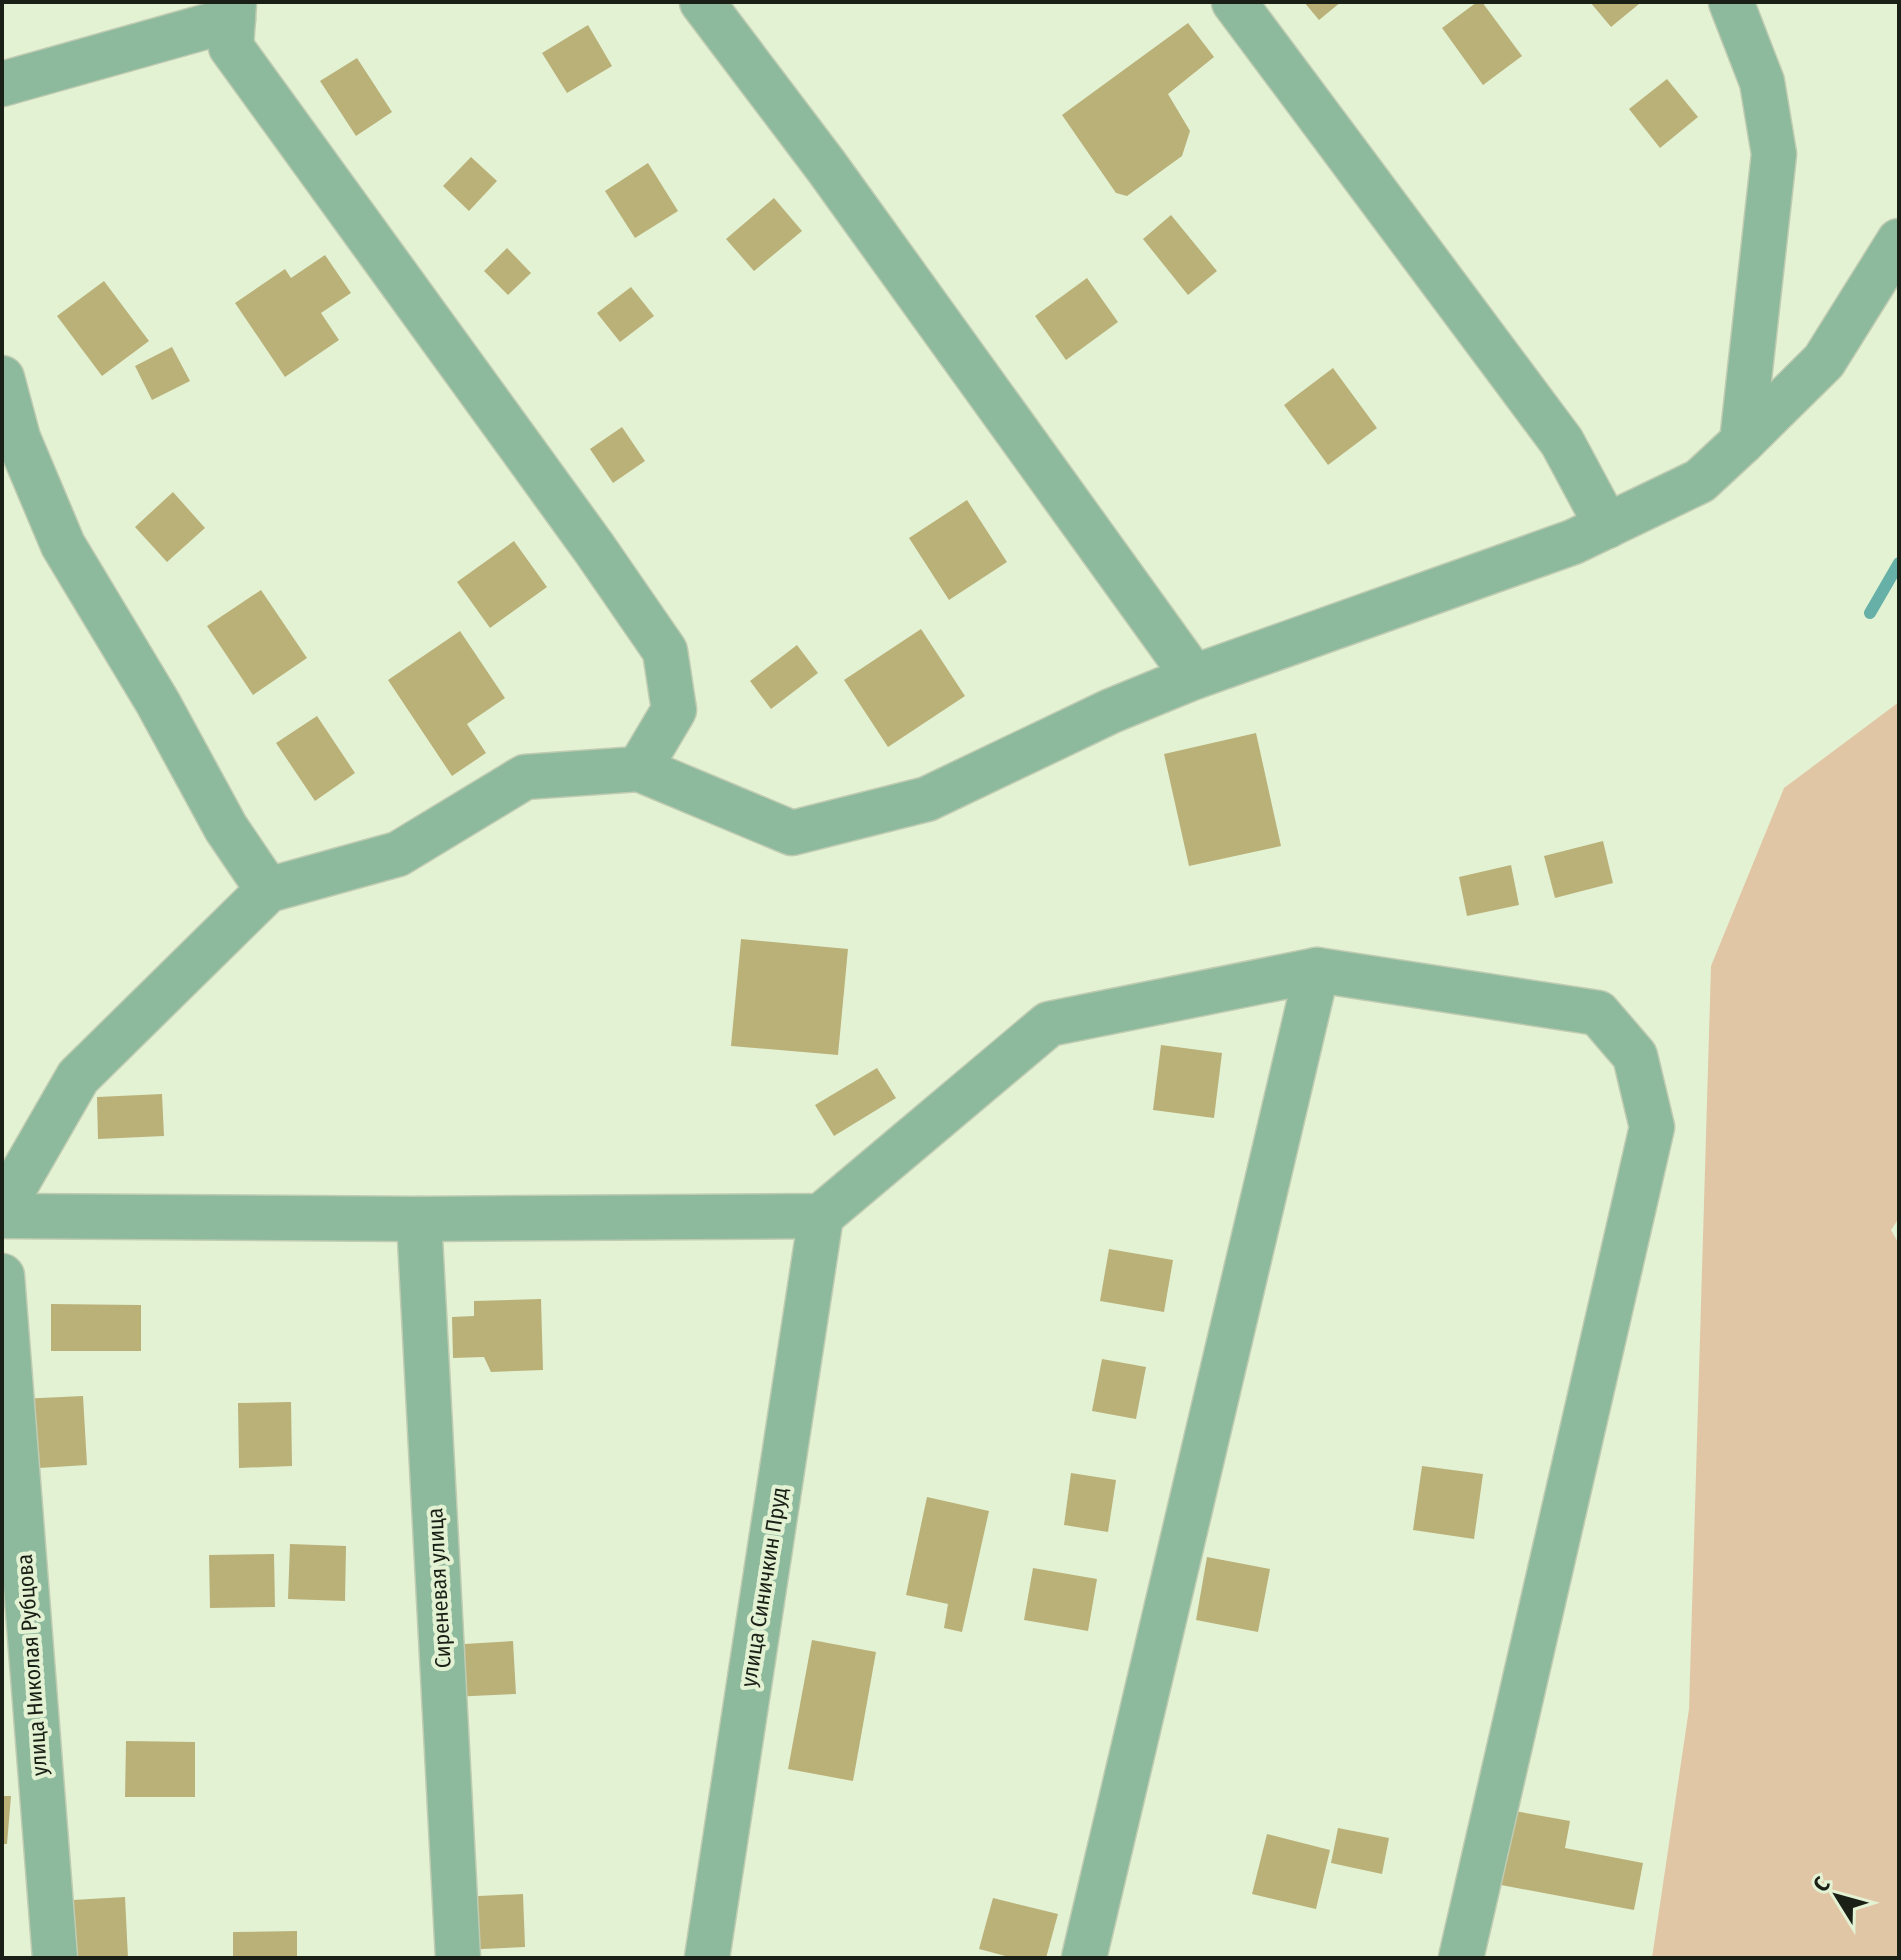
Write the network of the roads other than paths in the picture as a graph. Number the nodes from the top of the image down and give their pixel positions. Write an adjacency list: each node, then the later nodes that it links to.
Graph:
1 (702, 2): 10 (street)
2 (1234, 2): 9 (street)
3 (1731, 2): 8 (street)
4 (233, 10): 5 (street); 11 (street)
5 (2, 84)
6 (1899, 241): 8 (street)
7 (2, 378): 12 (street)
8 (1742, 442): 9 (street)
9 (1607, 526): 10 (street)
10 (1194, 677): 11 (street)
11 (639, 769): 12 (street)
12 (268, 890): 14 (street)
13 (1317, 970): 16 (street); 22 (street); 23 (street)
14 (2, 1209)
15 (2, 1216): 17 (street)
16 (821, 1216): 17 (street); 21 (street, улица Синичкин Пруд)
17 (419, 1219): 20 (street, Сиреневая улица)
18 (2, 1276): 19 (street, улица Николая Рубцова)
19 (55, 1958)
20 (458, 1958)
21 (707, 1958)
22 (1084, 1958)
23 (1461, 1958)

